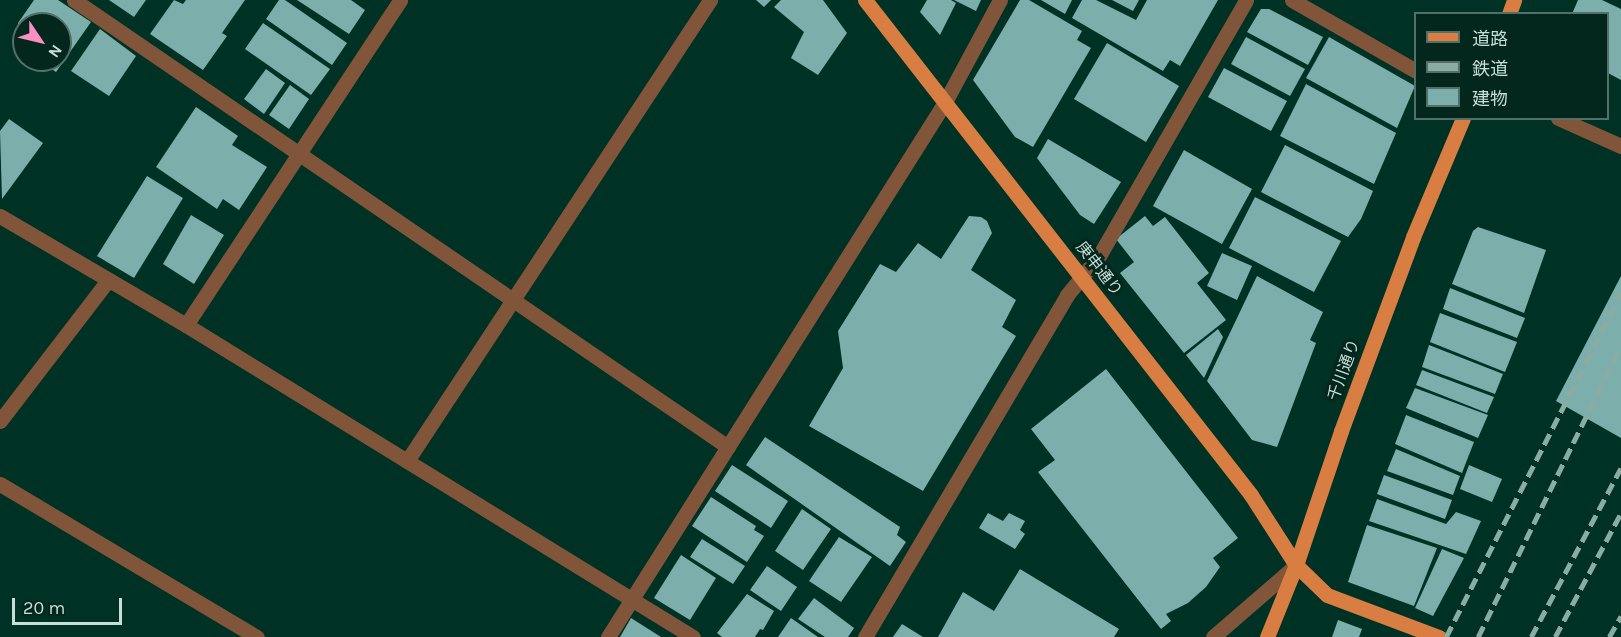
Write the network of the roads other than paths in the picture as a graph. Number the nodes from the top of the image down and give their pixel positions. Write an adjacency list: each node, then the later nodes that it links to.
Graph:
1 (74, 0): 13 (street)
2 (400, 0): 13 (street)
3 (710, 0): 17 (street)
4 (865, 0): 9 (main road, 庚申通り)
5 (1000, 0): 9 (street)
6 (1246, 0): 15 (street)
7 (1292, 0): 8 (street)
8 (1414, 70)
9 (945, 102): 15 (main road, 庚申通り); 20 (street)
10 (1462, 120): 23 (main road, 千川通り)
11 (1562, 120): 12 (street)
12 (1621, 146)
13 (300, 153): 17 (street); 18 (street)
14 (0, 216): 16 (street)
15 (1082, 277): 23 (main road, 庚申通り); 28 (street)
16 (108, 280): 18 (street); 19 (street)
17 (513, 299): 20 (street); 21 (street)
18 (186, 325): 21 (street)
19 (0, 421)
20 (728, 447): 24 (street)
21 (407, 461): 24 (street)
22 (0, 484): 25 (street)
23 (1296, 565): 29 (street); 30 (main road, 千川通り); 31 (main road, 庚申通り)
24 (632, 598): 26 (street); 27 (street)
25 (257, 637)
26 (608, 637)
27 (693, 637)
28 (865, 637)
29 (1213, 637)
30 (1267, 637)
31 (1439, 637)

